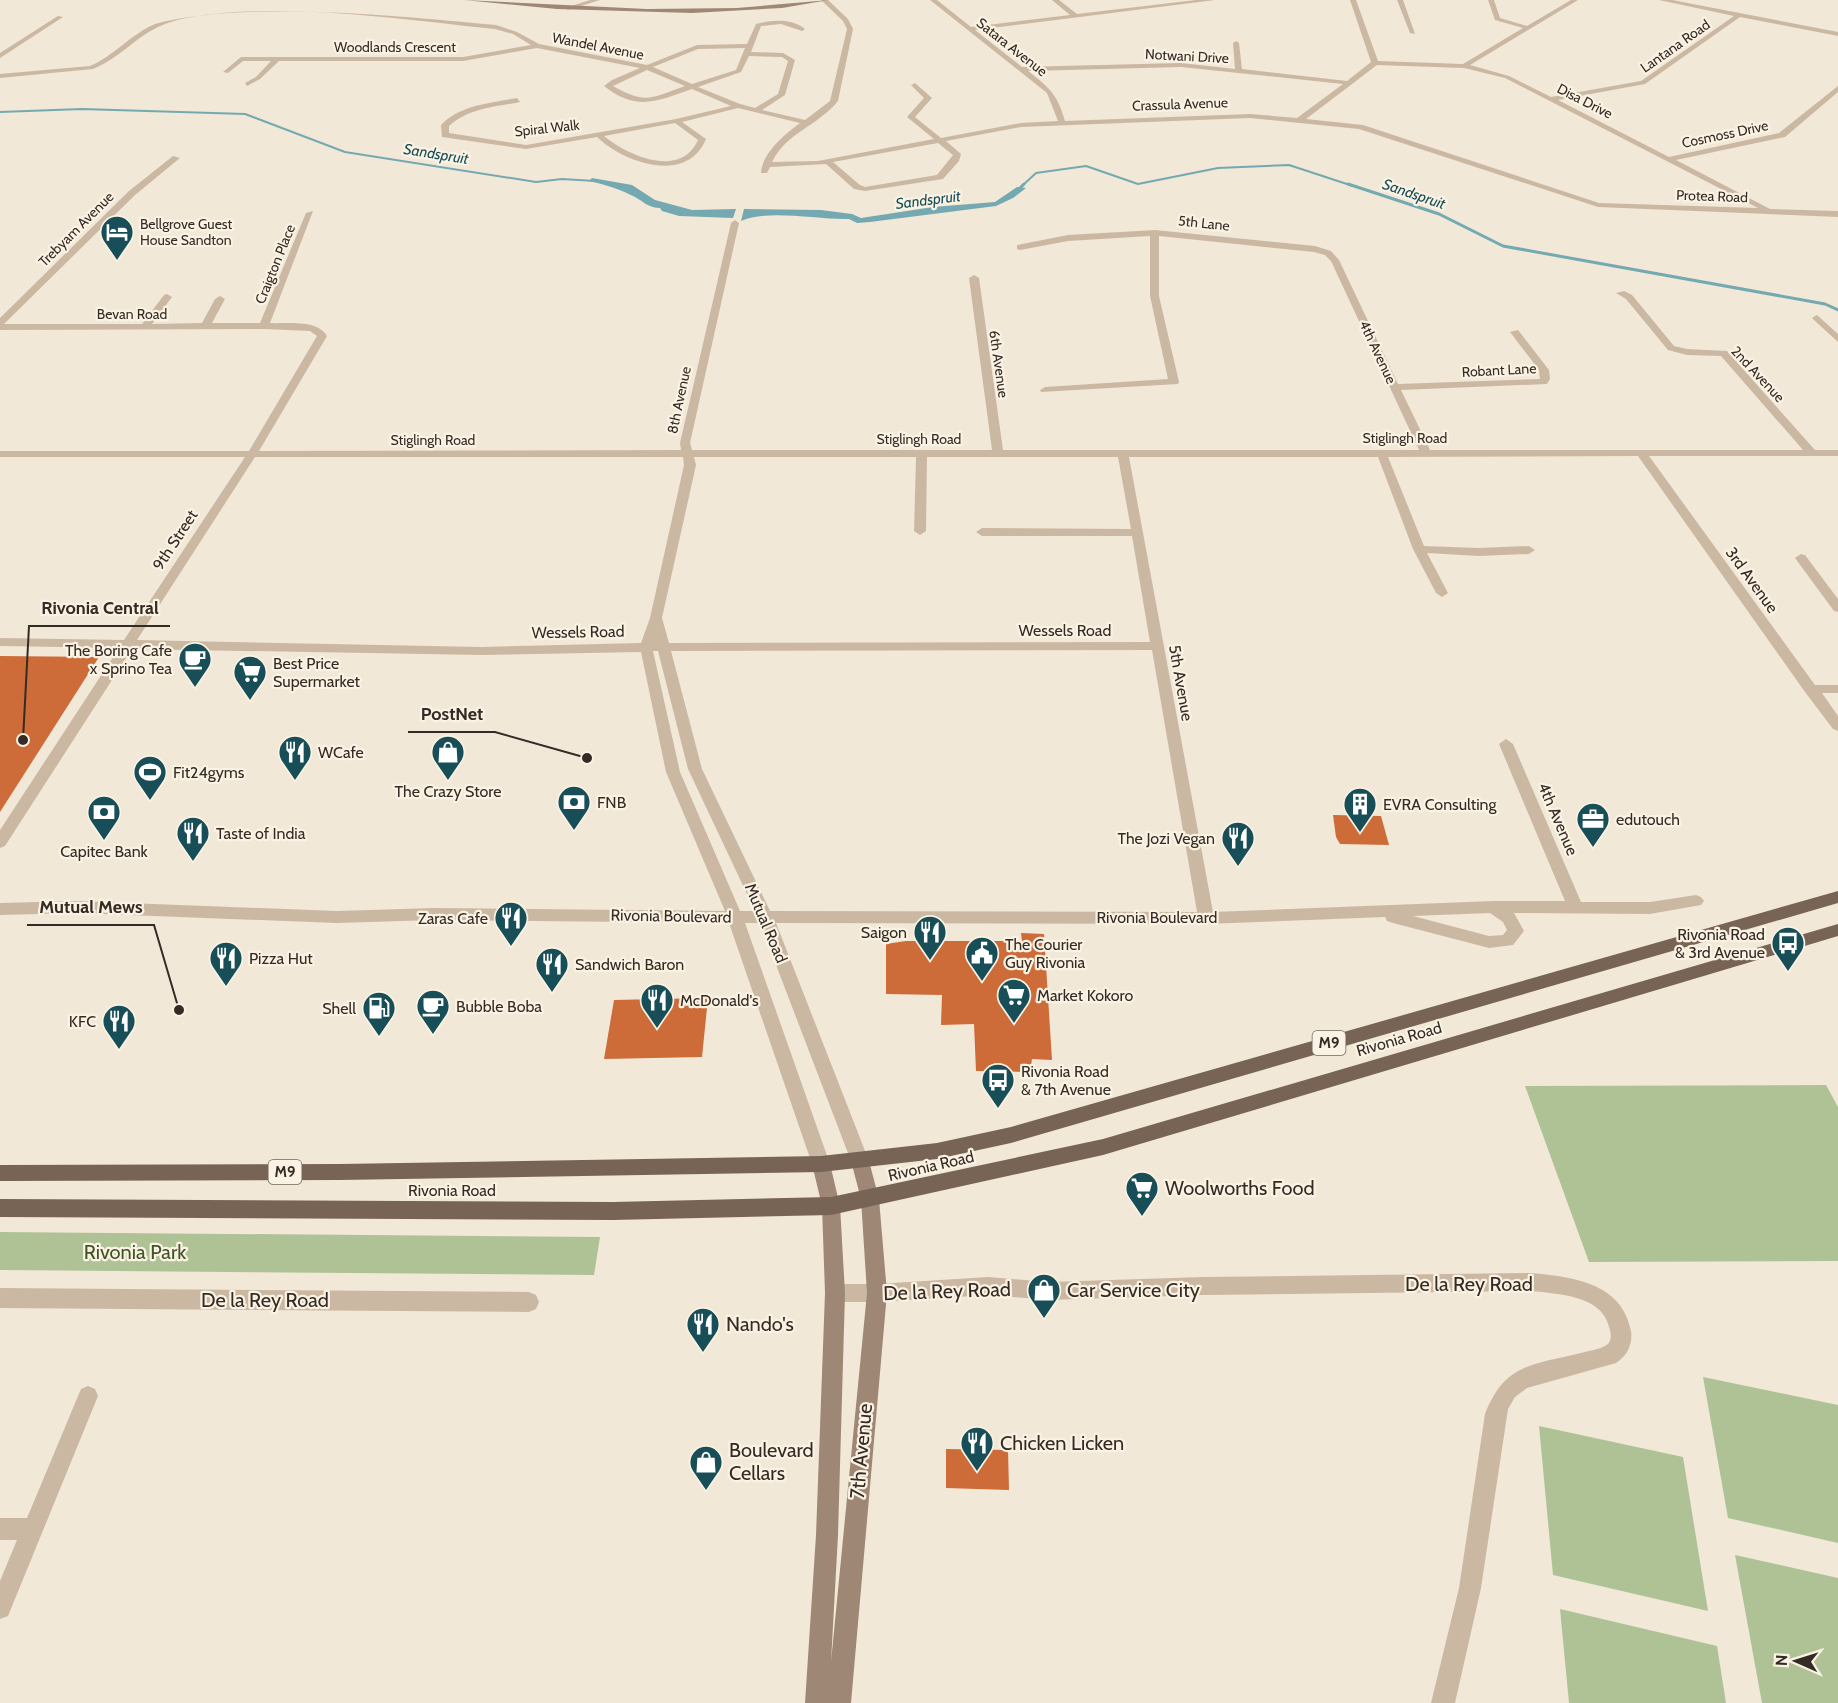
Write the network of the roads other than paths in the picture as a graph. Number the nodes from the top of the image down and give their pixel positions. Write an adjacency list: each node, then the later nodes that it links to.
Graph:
1 (467, 0): 15 (main road)
2 (514, 0): 15 (street)
3 (597, 0): 16 (street)
4 (933, 0): 22 (street, Satara Avenue)
5 (1055, 0): 19 (street)
6 (1212, 0): 14 (street)
7 (1353, 0): 30 (street)
8 (1400, 0): 23 (street)
9 (1491, 0): 20 (street)
10 (1575, 0): 20 (street)
11 (1662, 0): 12 (street)
12 (1677, 1): 17 (street)
13 (826, 2): 16 (main road); 49 (street)
14 (1180, 2): 19 (street)
15 (507, 4): 16 (main road)
16 (568, 8)
17 (1739, 15): 24 (street); 42 (street, Lantana Road)
18 (60, 16): 28 (street)
19 (1077, 17): 22 (street)
20 (1529, 28): 31 (street)
21 (802, 29): 27 (street)
22 (969, 29): 33 (street, Satara Avenue)
23 (1413, 33)
24 (1838, 34)
25 (1236, 43): 34 (street)
26 (537, 46): 29 (street, Woodlands Crescent); 32 (street, Wandel Avenue); 36 (street, Wandel Avenue)
27 (749, 50): 32 (street); 40 (street); 45 (street)
28 (0, 56)
29 (278, 58): 35 (street, Woodlands Crescent); 38 (street)
30 (1375, 63): 31 (street, Disa Drive); 37 (street)
31 (1464, 66): 42 (street, Disa Drive)
32 (646, 67): 40 (street, Wandel Avenue); 40 (street)
33 (1021, 69): 34 (street, Notwani Drive); 48 (street, Satara Avenue)
34 (1239, 71): 37 (street, Notwani Drive)
35 (226, 72)
36 (0, 76)
37 (1351, 83): 46 (street)
38 (247, 84)
39 (915, 85): 51 (street)
40 (693, 87): 44 (street, Wandel Avenue)
41 (1838, 88): 53 (street, Cosmoss Drive)
42 (1551, 99): 53 (street, Disa Drive)
43 (517, 100): 50 (street, Spiral Walk)
44 (738, 106): 45 (street, Wandel Avenue); 47 (street, Spiral Walk)
45 (755, 111): 49 (street, Wandel Avenue)
46 (1300, 120): 48 (street, Crassula Avenue); 55 (street, Crassula Avenue)
47 (676, 121): 50 (street, Spiral Walk); 50 (street)
48 (1062, 122): 51 (street, Crassula Avenue)
49 (808, 123): 54 (street, Crassula Avenue)
50 (600, 136)
51 (940, 138): 54 (street, Crassula Avenue); 54 (street)
52 (176, 158): 68 (street, Trebyam Avenue)
53 (1671, 159): 56 (street, Disa Drive)
54 (827, 161)
55 (1585, 202): 56 (street, Protea Road)
56 (1770, 212): 58 (street, Protea Road)
57 (310, 213): 69 (street, Craigton Place)
58 (1838, 214)
59 (735, 223): 82 (street, 8th Avenue)
60 (1155, 233): 61 (street); 62 (street, 5th Lane); 75 (street, 5th Lane)
61 (1020, 247)
62 (1328, 253): 74 (street, 4th Avenue)
63 (974, 278): 84 (street, 6th Avenue)
64 (1621, 293): 78 (street, 2nd Avenue)
65 (167, 297): 71 (street)
66 (220, 299): 70 (street)
67 (1817, 318): 73 (street)
68 (0, 326): 71 (street, Bevan Road)
69 (264, 326): 70 (street, Bevan Road); 81 (street, 9th Street)
70 (205, 327): 71 (street, Bevan Road)
71 (144, 328)
72 (1515, 332): 74 (street, Robant Lane)
73 (1838, 339)
74 (1395, 387): 76 (street, 4th Avenue)
75 (1045, 390)
76 (1426, 453): 77 (street, Stiglingh Road); 86 (street, Stiglingh Road)
77 (1641, 453): 78 (street, Stiglingh Road); 102 (street, 3rd Avenue)
78 (1812, 453): 79 (street, Stiglingh Road)
79 (1838, 453)
80 (0, 454): 81 (street, Stiglingh Road)
81 (252, 454): 82 (street, Stiglingh Road); 98 (street, 9th Street)
82 (688, 454): 83 (street, Stiglingh Road); 96 (street, 8th Avenue)
83 (922, 454): 84 (street, Stiglingh Road); 87 (street)
84 (998, 454): 85 (street, Stiglingh Road)
85 (1123, 454): 86 (street, Stiglingh Road); 89 (street, 5th Avenue)
86 (1382, 454): 90 (street)
87 (920, 531)
88 (982, 532): 89 (street)
89 (1137, 533): 99 (street, 5th Avenue)
90 (1419, 549): 91 (street); 93 (street)
91 (1529, 550)
92 (1801, 558): 94 (street)
93 (1442, 593)
94 (1834, 596): 95 (street)
95 (1838, 608)
96 (657, 618): 100 (street, 8th Avenue); 101 (street, 8th Avenue)
97 (0, 642): 98 (street, Wessels Road)
98 (127, 643): 100 (street, Wessels Road); 108 (street, 9th Street)
99 (1158, 646): 101 (street, Wessels Road); 117 (street, 5th Avenue)
100 (646, 647): 101 (street, Wessels Road); 107 (street, Mutual Road)
101 (664, 647): 106 (street, Mutual Road)
102 (1810, 689): 103 (street); 104 (street, 3rd Avenue)
103 (1838, 689)
104 (1838, 726)
105 (1506, 744): 112 (street, 4th Avenue)
106 (695, 769): 107 (street); 115 (street, Mutual Road)
107 (674, 772): 116 (street, Mutual Road)
108 (0, 842)
109 (1838, 897): 119 (main road, Rivonia Road / M9)
110 (1696, 901): 112 (street, Rivonia Boulevard)
111 (1493, 908): 112 (street, Rivonia Boulevard); 114 (street, Rivonia Boulevard); 114 (street, Rivonia Boulevard)
112 (1576, 908)
113 (0, 909): 116 (street, Rivonia Boulevard)
114 (1379, 913): 117 (street, Rivonia Boulevard)
115 (765, 916): 116 (street, Rivonia Boulevard); 117 (street, Rivonia Boulevard); 119 (street, Mutual Road)
116 (735, 917): 120 (street, Mutual Road)
117 (1206, 918)
118 (1838, 930): 122 (main road, Rivonia Road / M9)
119 (860, 1161): 120 (main road, Rivonia Road / M9); 122 (main road, Mutual Road)
120 (821, 1164): 121 (main road, Rivonia Road / M9); 123 (main road, Mutual Road)
121 (0, 1173)
122 (870, 1200): 123 (main road, Rivonia Road / M9); 126 (main road, 7th Avenue)
123 (831, 1206): 124 (main road, Rivonia Road / M9); 125 (main road, 7th Avenue)
124 (0, 1208)
125 (835, 1293): 126 (street, De la Rey Road); 133 (main road, 7th Avenue)
126 (876, 1293): 134 (main road, 7th Avenue); 135 (street, De la Rey Road)
127 (0, 1298): 128 (street, De la Rey Road)
128 (529, 1302)
129 (88, 1396): 131 (street)
130 (0, 1529): 131 (street)
131 (33, 1529): 132 (street)
132 (0, 1608)
133 (817, 1703)
134 (839, 1703)
135 (1443, 1703)

